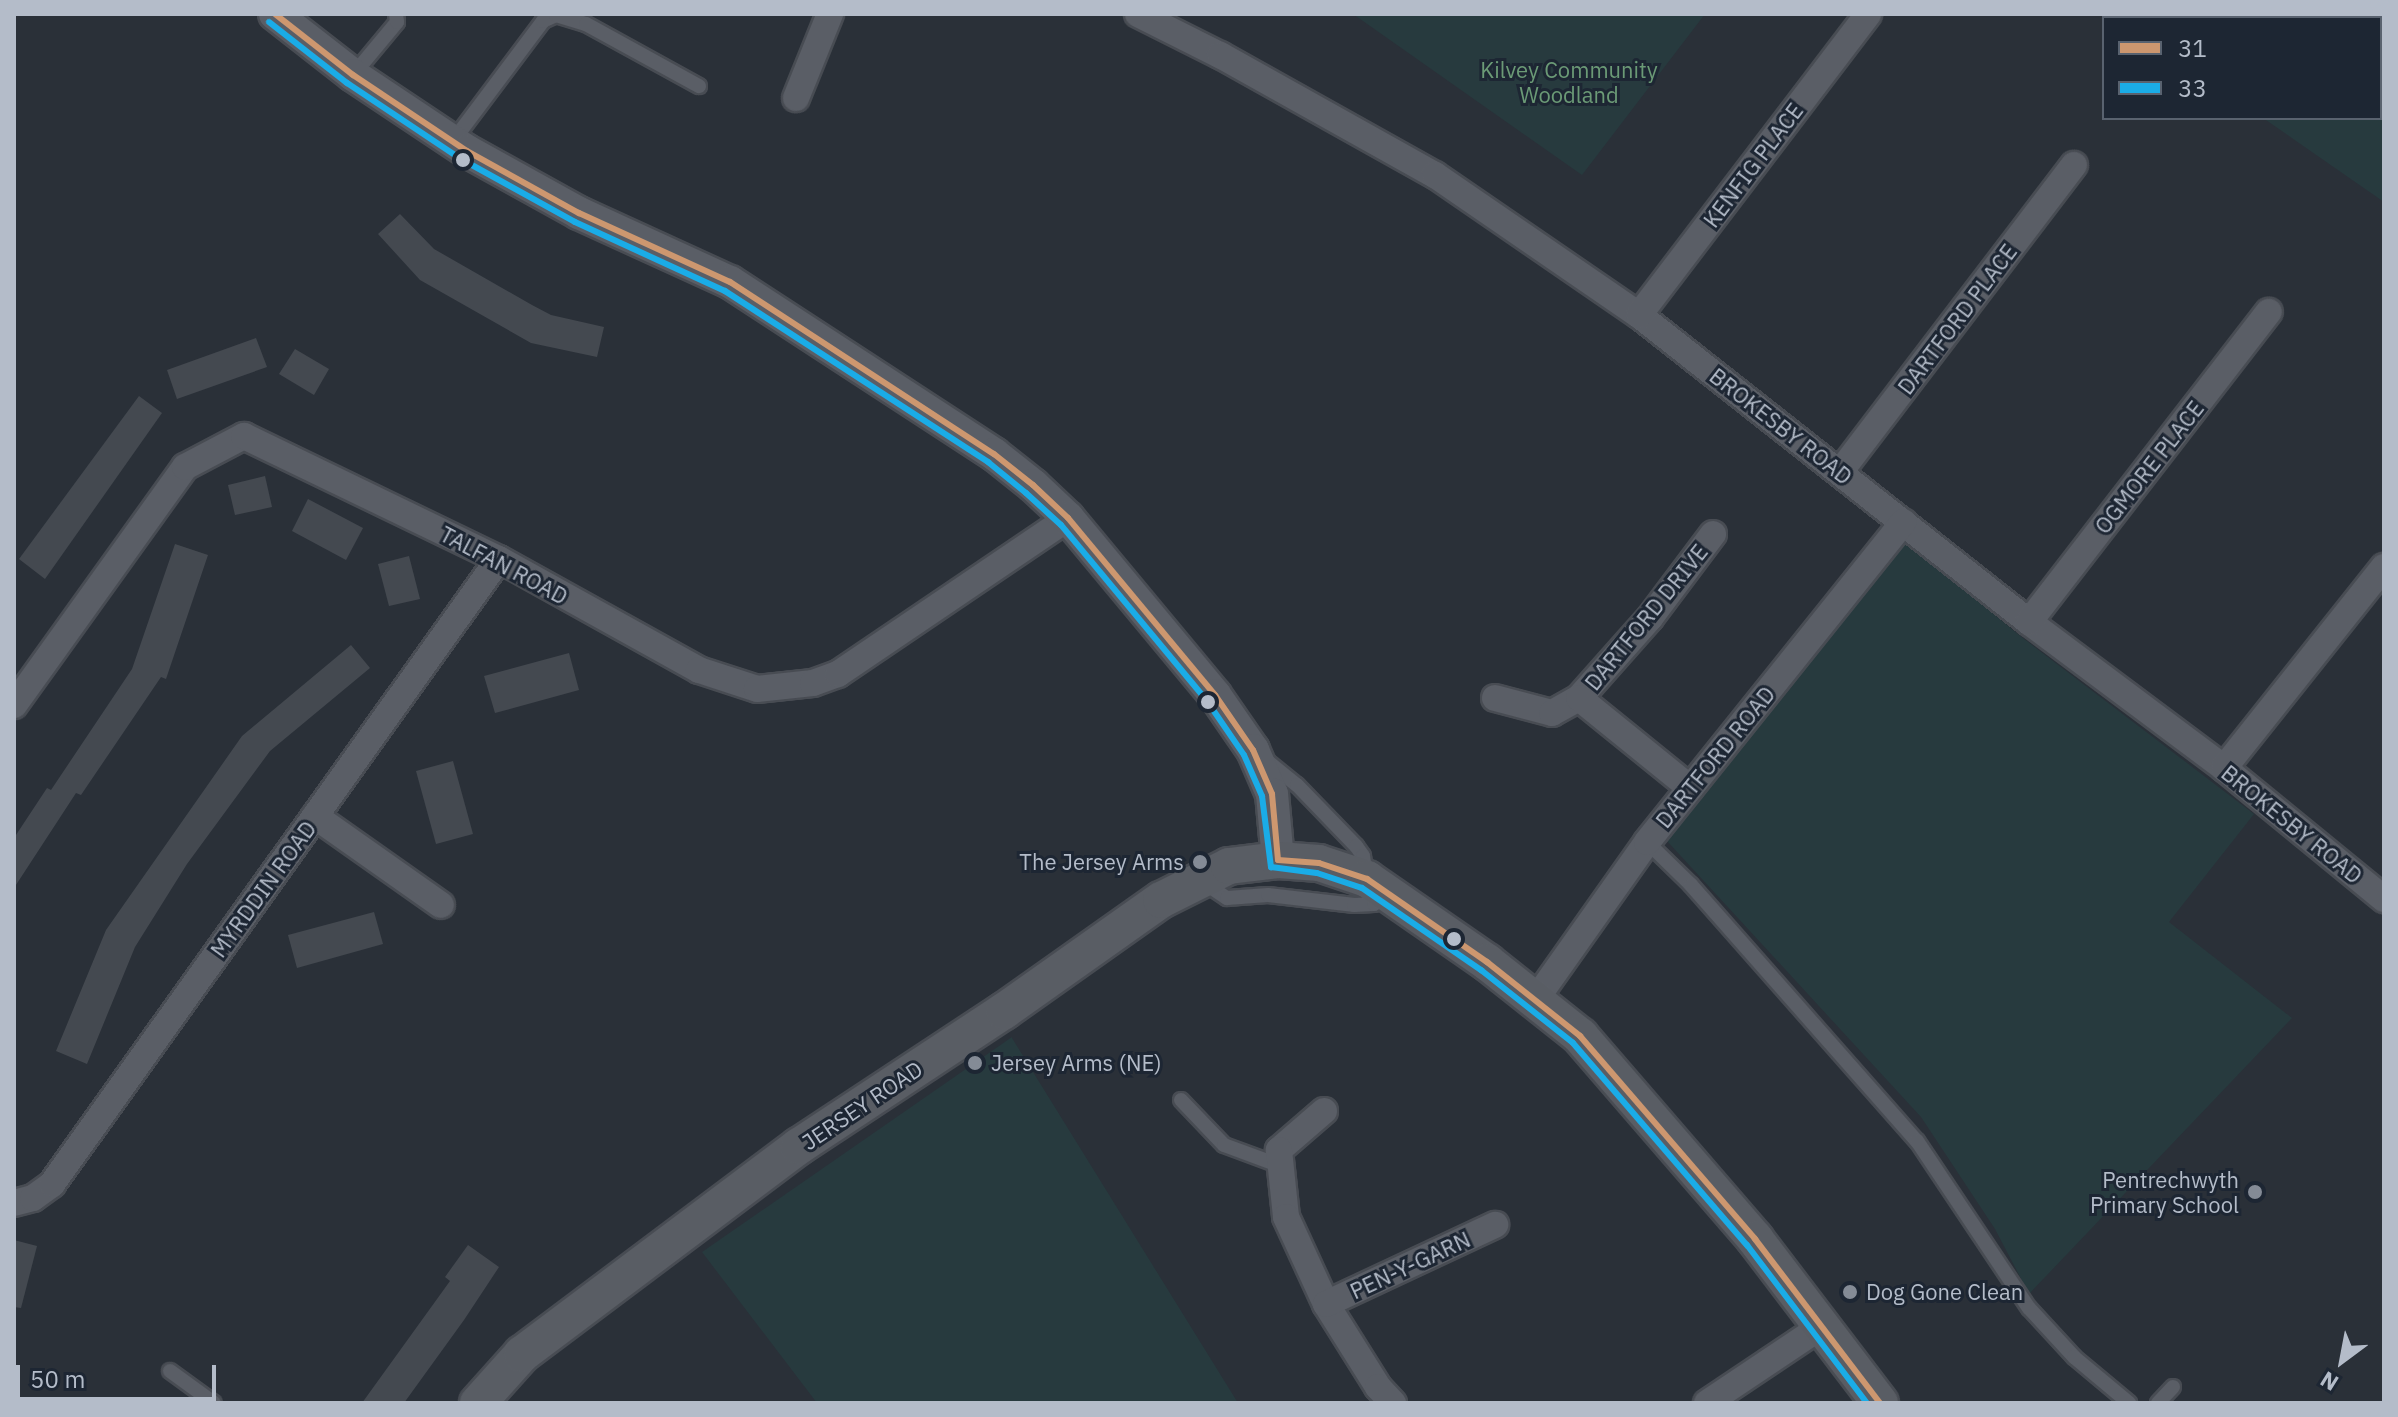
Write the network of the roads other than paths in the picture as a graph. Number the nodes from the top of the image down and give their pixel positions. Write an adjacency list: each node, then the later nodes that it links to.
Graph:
1 (275, 14): 6 (street)
2 (396, 14): 6 (lane)
3 (830, 14): 8 (street)
4 (1138, 14): 12 (street, BROKESBY ROAD)
5 (1868, 14): 12 (street, KENFIG PLACE)
6 (353, 75): 9 (street)
7 (699, 86): 9 (lane)
8 (796, 98)
9 (452, 141): 14 (street)
10 (2074, 165): 13 (street, DARTFORD PLACE)
11 (2269, 312): 19 (street, OGMORE PLACE)
12 (1639, 315): 13 (street, BROKESBY ROAD)
13 (1840, 472): 15 (street, BROKESBY ROAD)
14 (1068, 518): 17 (street, TALFAN ROAD); 23 (street)
15 (1903, 522): 19 (street, BROKESBY ROAD); 25 (street, DARTFORD ROAD)
16 (1713, 534): 21 (street, DARTFORD DRIVE)
17 (499, 559): 22 (street, TALFAN ROAD); 26 (street, MYRDDIN ROAD)
18 (2384, 567): 24 (street)
19 (2029, 622): 24 (street, BROKESBY ROAD)
20 (1495, 698): 21 (street, DARTFORD DRIVE)
21 (1579, 698): 25 (street, DARTFORD DRIVE)
22 (15, 701)
23 (1253, 750): 28 (street); 30 (lane)
24 (2224, 768): 31 (street, BROKESBY ROAD)
25 (1690, 788): 27 (street, DARTFORD ROAD)
26 (315, 816): 32 (street); 37 (street, MYRDDIN ROAD)
27 (1647, 842): 33 (street, DARTFORD ROAD); 48 (lane)
28 (1278, 860): 29 (main road, JERSEY ROAD); 30 (main road, JERSEY ROAD)
29 (1199, 878): 30 (lane); 44 (main road, JERSEY ROAD)
30 (1378, 886): 33 (main road, JERSEY ROAD)
31 (2384, 899)
32 (441, 905)
33 (1536, 999): 40 (main road, JERSEY ROAD)
34 (1181, 1100): 36 (lane)
35 (1324, 1111): 36 (street)
36 (1281, 1166): 39 (street, PEN-Y-GARN)
37 (14, 1203)
38 (1495, 1225): 39 (street, PEN-Y-GARN)
39 (1326, 1304): 45 (street, PEN-Y-GARN)
40 (1822, 1326): 46 (street); 47 (main road, JERSEY ROAD)
41 (170, 1371): 43 (lane)
42 (2173, 1387): 49 (lane)
43 (214, 1403)
44 (478, 1403)
45 (1393, 1403)
46 (1707, 1403)
47 (1880, 1403)
48 (2129, 1403)
49 (2158, 1403)

